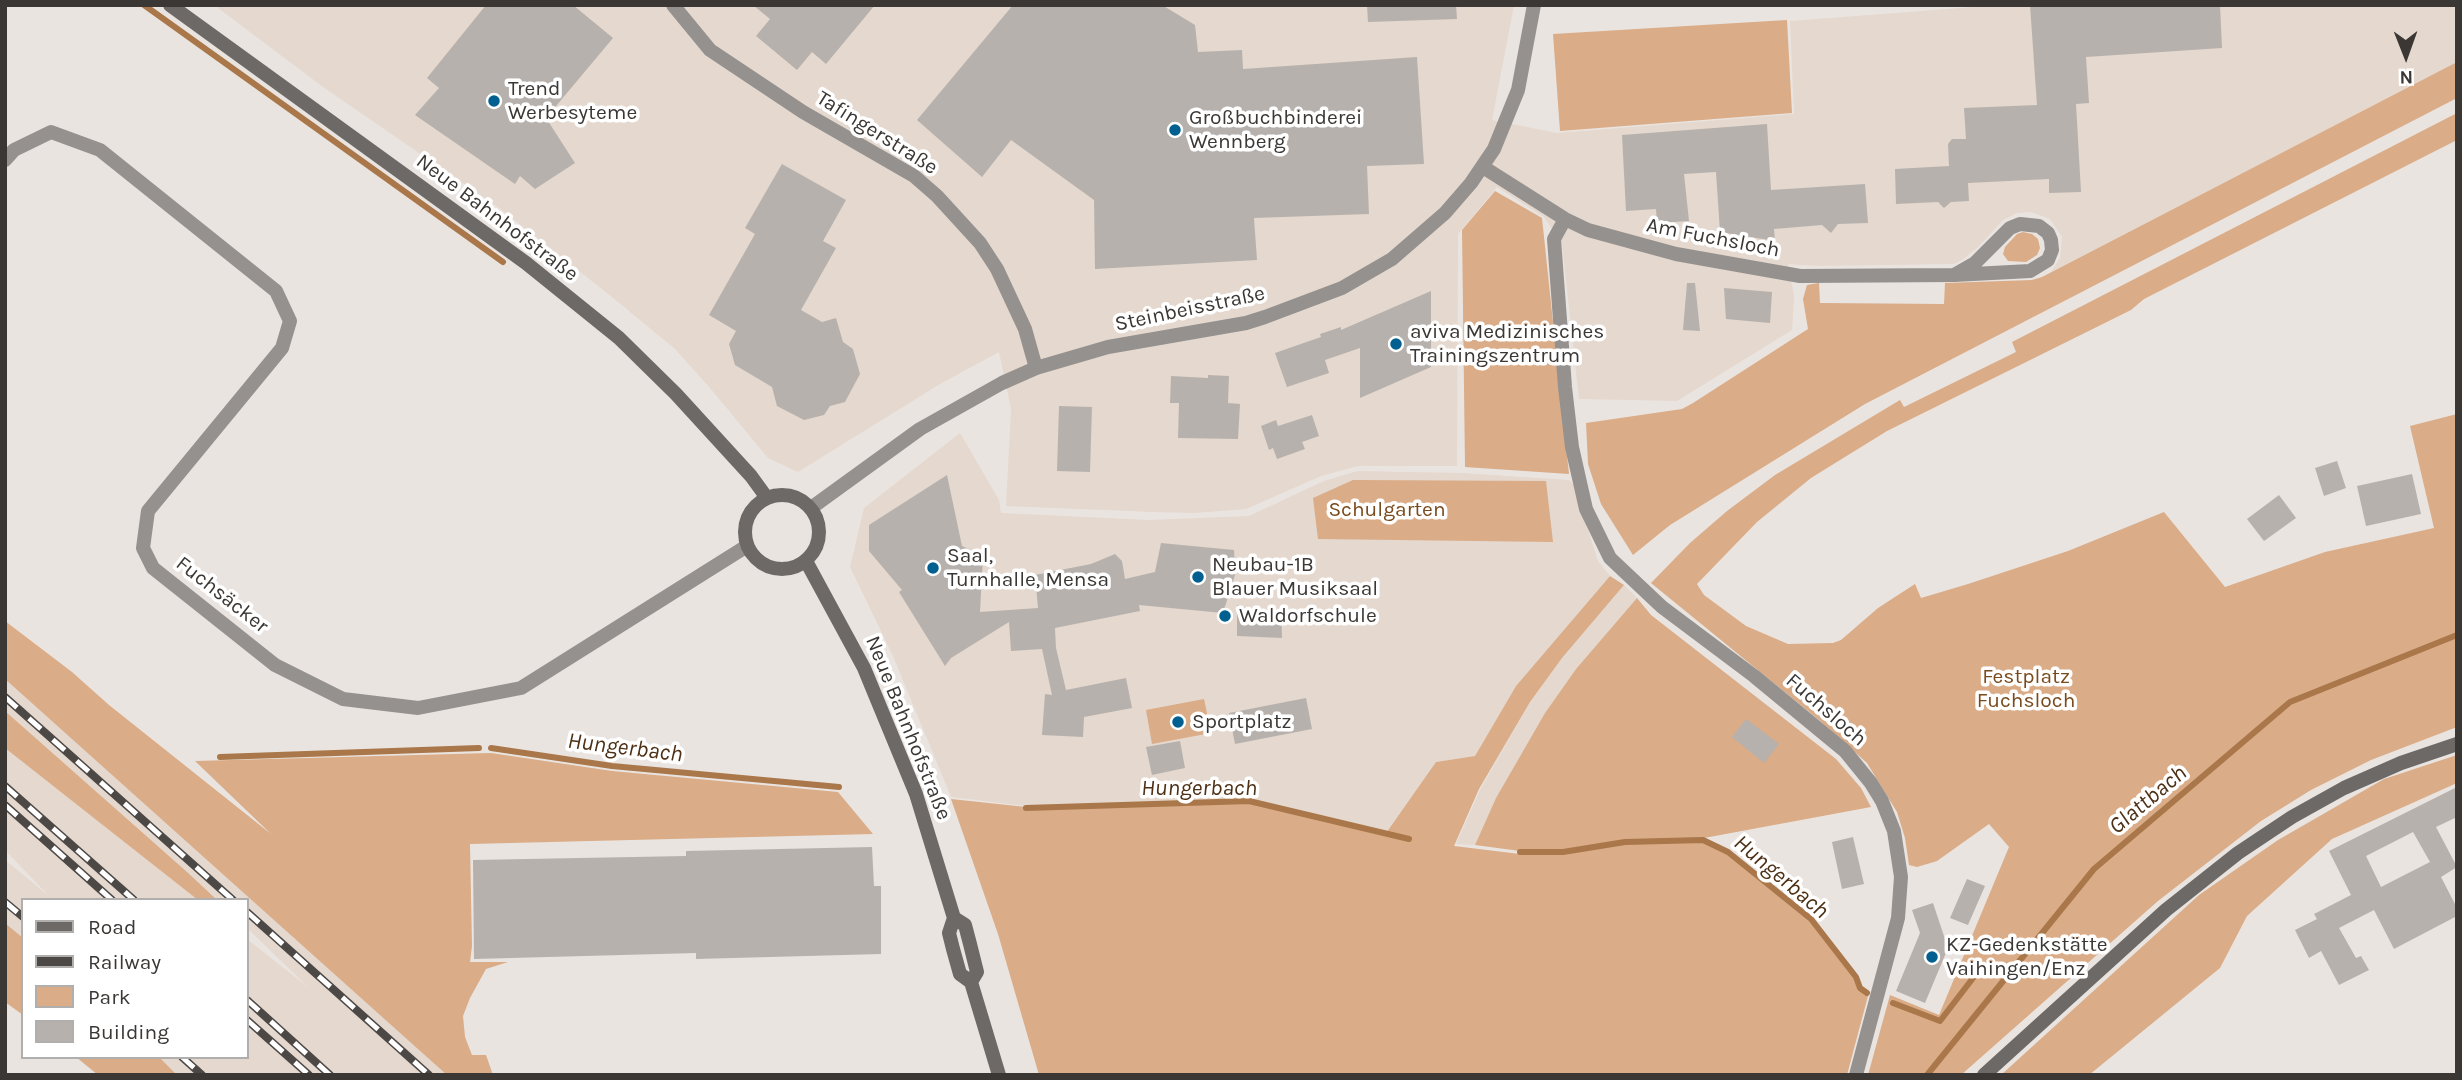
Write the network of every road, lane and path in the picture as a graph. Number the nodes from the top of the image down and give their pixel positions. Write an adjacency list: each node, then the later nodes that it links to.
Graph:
1 (170, 5): 9 (main road, Neue Bahnhofstraße)
2 (673, 5): 8 (street, Tafingerstraße)
3 (1534, 5): 5 (street, Steinbeisstraße)
4 (5, 160): 11 (street, Fuchsäcker)
5 (1483, 167): 6 (street, Am Fuchsloch); 8 (street, Steinbeisstraße)
6 (1564, 219): 7 (street, Am Fuchsloch); 15 (street, Fuchsloch)
7 (1954, 275): 7 (street, Am Fuchsloch)
8 (1036, 368): 10 (street, Steinbeisstraße)
9 (767, 498): 10 (main road); 11 (main road)
10 (811, 508): 12 (main road)
11 (747, 546): 12 (main road)
12 (806, 561): 14 (main road, Neue Bahnhofstraße)
13 (2457, 744): 16 (main road)
14 (999, 1075)
15 (1856, 1075)
16 (1984, 1075)

